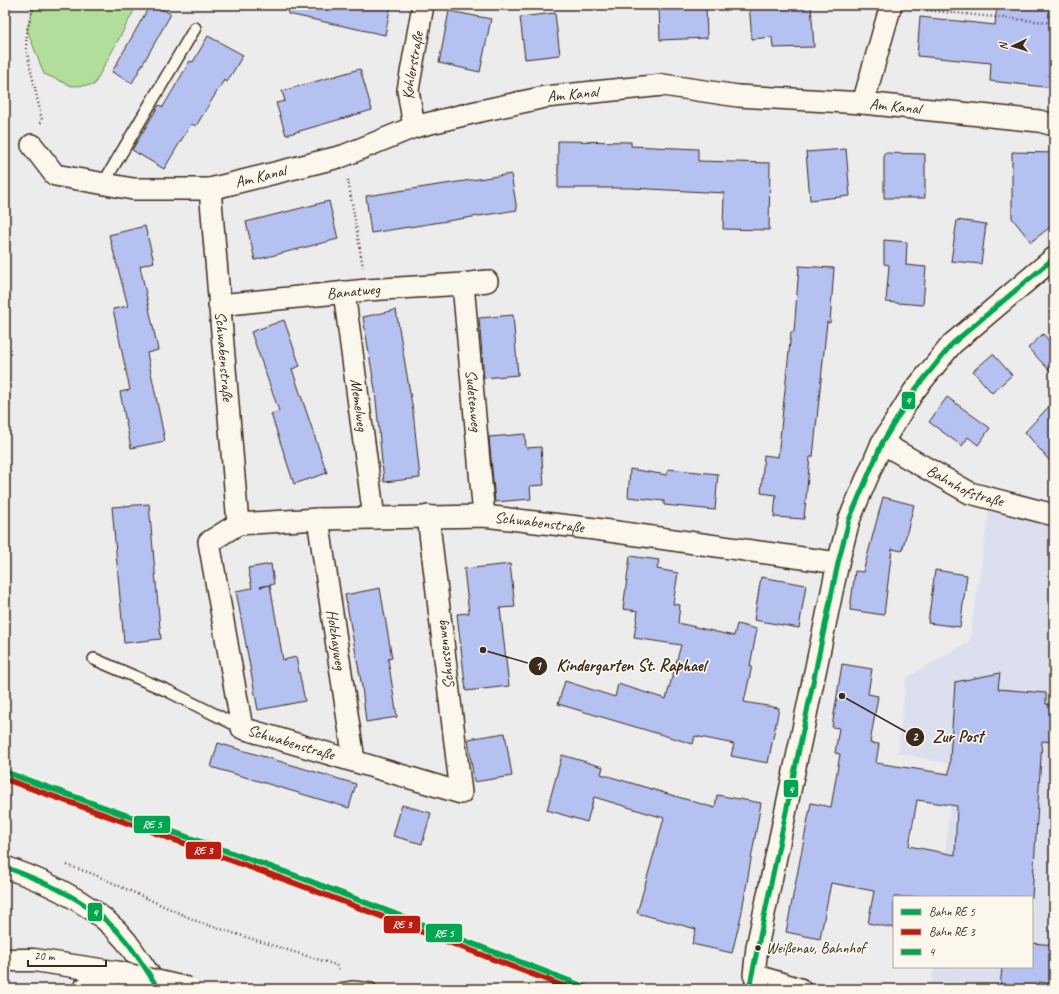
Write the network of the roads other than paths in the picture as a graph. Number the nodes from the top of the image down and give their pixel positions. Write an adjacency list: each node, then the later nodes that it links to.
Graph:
1 (423, 5): 6 (street, Kohlerstraße)
2 (891, 6): 4 (street)
3 (195, 28): 8 (lane)
4 (863, 103): 5 (street, Am Kanal); 6 (street, Am Kanal)
5 (1054, 125)
6 (414, 127): 9 (street, Am Kanal)
7 (32, 145): 8 (street, Am Kanal)
8 (103, 184): 9 (street, Am Kanal)
9 (210, 189): 14 (street, Schwabenstraße)
10 (1054, 258): 15 (street)
11 (487, 281): 12 (street, Banatweg)
12 (463, 284): 13 (street, Banatweg); 18 (street, Sudetenweg)
13 (344, 292): 14 (street, Banatweg); 19 (street, Memelweg)
14 (219, 305): 21 (street, Schwabenstraße)
15 (882, 443): 16 (street, Bahnhofstraße); 22 (street)
16 (1054, 515)
17 (428, 516): 18 (street, Schwabenstraße); 19 (street, Schwabenstraße); 26 (street, Schussenweg)
18 (484, 516): 22 (street, Schwabenstraße)
19 (374, 518): 20 (street, Schwabenstraße)
20 (318, 519): 21 (street, Schwabenstraße); 25 (street, Holzhayweg)
21 (238, 524): 24 (street, Schwabenstraße)
22 (838, 563): 30 (street)
23 (94, 658): 24 (lane)
24 (242, 728): 25 (street, Schwabenstraße)
25 (354, 760): 26 (street, Schwabenstraße)
26 (461, 794)
27 (5, 867): 32 (street)
28 (5, 960): 29 (street)
29 (120, 973): 31 (street); 33 (street, bridge)
30 (751, 982): 36 (street)
31 (84, 989)
32 (159, 989)
33 (189, 989)
34 (340, 989): 35 (lane)
35 (371, 989)
36 (800, 989)

